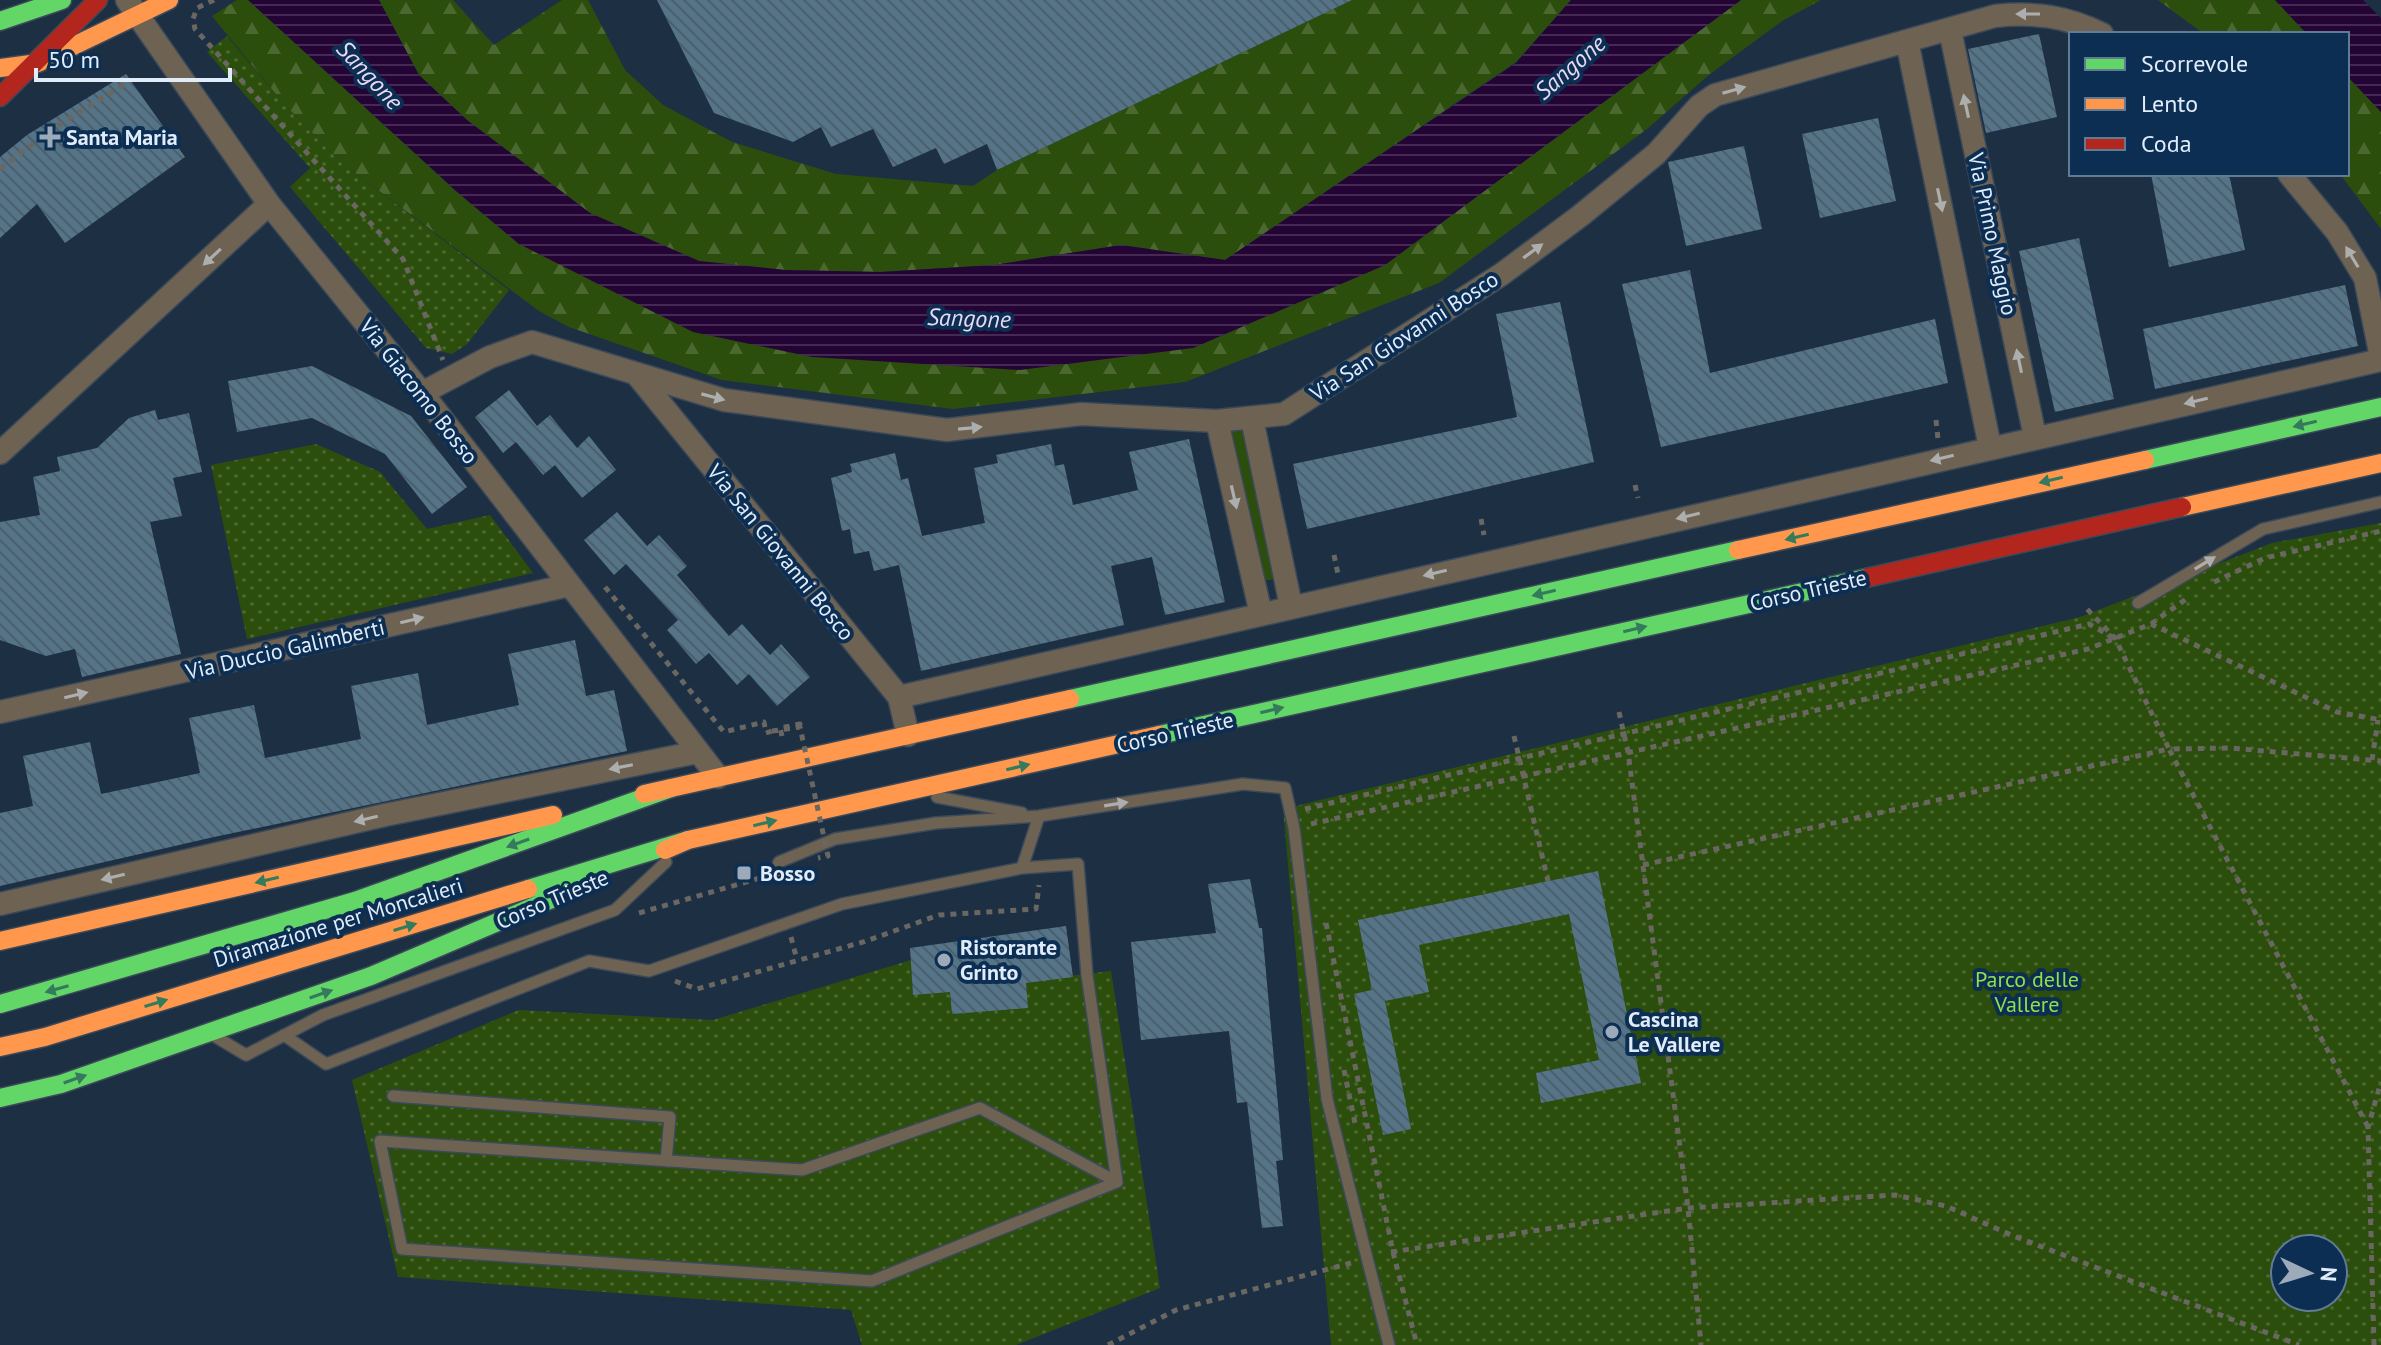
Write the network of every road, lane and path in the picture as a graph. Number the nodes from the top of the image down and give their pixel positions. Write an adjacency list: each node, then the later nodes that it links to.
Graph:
1 (62, 0): 6 (main road)
2 (98, 0): 10 (main road)
3 (169, 0): 5 (main road)
4 (214, 0): 17 (path)
5 (134, 6): 10 (main road); 16 (street, Via Giacomo Bosso)
6 (0, 21)
7 (1950, 30): 8 (street, Via San Giovanni Bosco, one-way to 7); 9 (street, Via San Giovanni Bosco); 26 (street, Via Primo Maggio, one-way to 7)
8 (2098, 32)
9 (1907, 41): 22 (street, Via San Giovanni Bosco, one-way to 9); 27 (street, Via Primo Maggio, one-way to 27)
10 (38, 63): 11 (main road); 13 (main road)
11 (0, 68)
12 (131, 80): 14 (path)
13 (0, 97)
14 (0, 169)
15 (2291, 176): 18 (street, one-way to 15)
16 (269, 204): 20 (street, Via Giacomo Bosso); 28 (street, one-way to 28)
17 (440, 351)
18 (2381, 358): 26 (street, one-way to 26)
19 (638, 376): 20 (street, Via San Giovanni Bosco); 24 (street, Via San Giovanni Bosco, one-way to 24); 46 (street, Via San Giovanni Bosco)
20 (422, 393): 39 (street, Via Giacomo Bosso)
21 (2381, 407): 51 (main road, one-way to 51)
22 (1252, 419): 24 (street, Via San Giovanni Bosco); 41 (street)
23 (1936, 420): 25 (path)
24 (1217, 421): 43 (street, one-way to 43)
25 (1937, 432)
26 (2035, 437): 27 (street)
27 (1990, 447): 41 (street, one-way to 41)
28 (0, 453)
29 (2381, 463): 62 (main road, Corso Trieste, one-way to 29)
30 (1635, 485): 31 (path)
31 (1638, 498)
32 (2381, 502): 40 (lane, one-way to 32)
33 (1481, 519): 35 (path)
34 (2381, 531): 44 (path)
35 (1484, 535)
36 (1334, 555): 37 (path)
37 (1338, 574)
38 (595, 575): 67 (path, bridge)
39 (570, 585): 47 (street, Via Duccio Galimberti, one-way to 39); 54 (street, Via Giacomo Bosso)
40 (2138, 603)
41 (1291, 606): 43 (street)
42 (2085, 607): 45 (path)
43 (1261, 614): 46 (street)
44 (2151, 624): 45 (path); 49 (path)
45 (2115, 638): 50 (path); 53 (path); 55 (path)
46 (899, 697): 51 (street, Via San Giovanni Bosco)
47 (0, 712)
48 (1619, 712): 50 (path)
49 (2379, 720): 57 (path)
50 (1623, 732): 55 (path); 56 (path)
51 (908, 735): 60 (main road)
52 (1514, 736): 56 (path)
53 (2169, 749): 57 (path); 68 (path); 85 (path)
54 (698, 752): 60 (street, Via Giacomo Bosso); 73 (street, one-way to 73)
55 (1628, 752): 59 (path); 68 (path)
56 (1519, 758): 59 (path); 63 (path)
57 (2372, 760): 58 (path)
58 (2381, 761)
59 (1522, 776): 65 (path); 71 (path)
60 (718, 777): 61 (main road)
61 (671, 788): 75 (main road, one-way to 75); 77 (main road, Diramazione per Moncalieri, one-way to 77)
62 (909, 791): 64 (lane); 66 (main road, Corso Trieste, one-way to 62)
63 (1290, 812): 64 (lane, one-way to 63); 65 (lane)
64 (1039, 816): 69 (lane); 70 (lane)
65 (1294, 828): 91 (lane)
66 (688, 840): 78 (main road, Corso Trieste, one-way to 66); 79 (lane); 80 (main road, Diramazione per Moncalieri, one-way to 66)
67 (818, 858)
68 (1643, 865): 89 (path)
69 (1022, 868): 76 (lane); 88 (lane)
70 (775, 874)
71 (1548, 881)
72 (1039, 886): 76 (path)
73 (0, 904)
74 (1322, 914): 90 (path)
75 (0, 941)
76 (648, 971): 79 (lane)
77 (0, 1004)
78 (208, 1033): 79 (lane); 84 (main road, Corso Trieste, one-way to 78)
79 (284, 1035)
80 (0, 1047)
81 (1343, 1065): 86 (path)
82 (2381, 1082): 85 (path)
83 (393, 1096): 87 (lane)
84 (0, 1098)
85 (2368, 1127): 97 (path)
86 (1358, 1138)
87 (666, 1161): 88 (lane); 88 (lane)
88 (1117, 1182)
89 (1688, 1208): 90 (path); 95 (path); 96 (path)
90 (1393, 1252): 91 (path); 94 (path)
91 (1368, 1259): 92 (path); 93 (lane)
92 (1108, 1345)
93 (1389, 1345)
94 (1417, 1345)
95 (1701, 1345)
96 (2299, 1345)
97 (2374, 1345)

